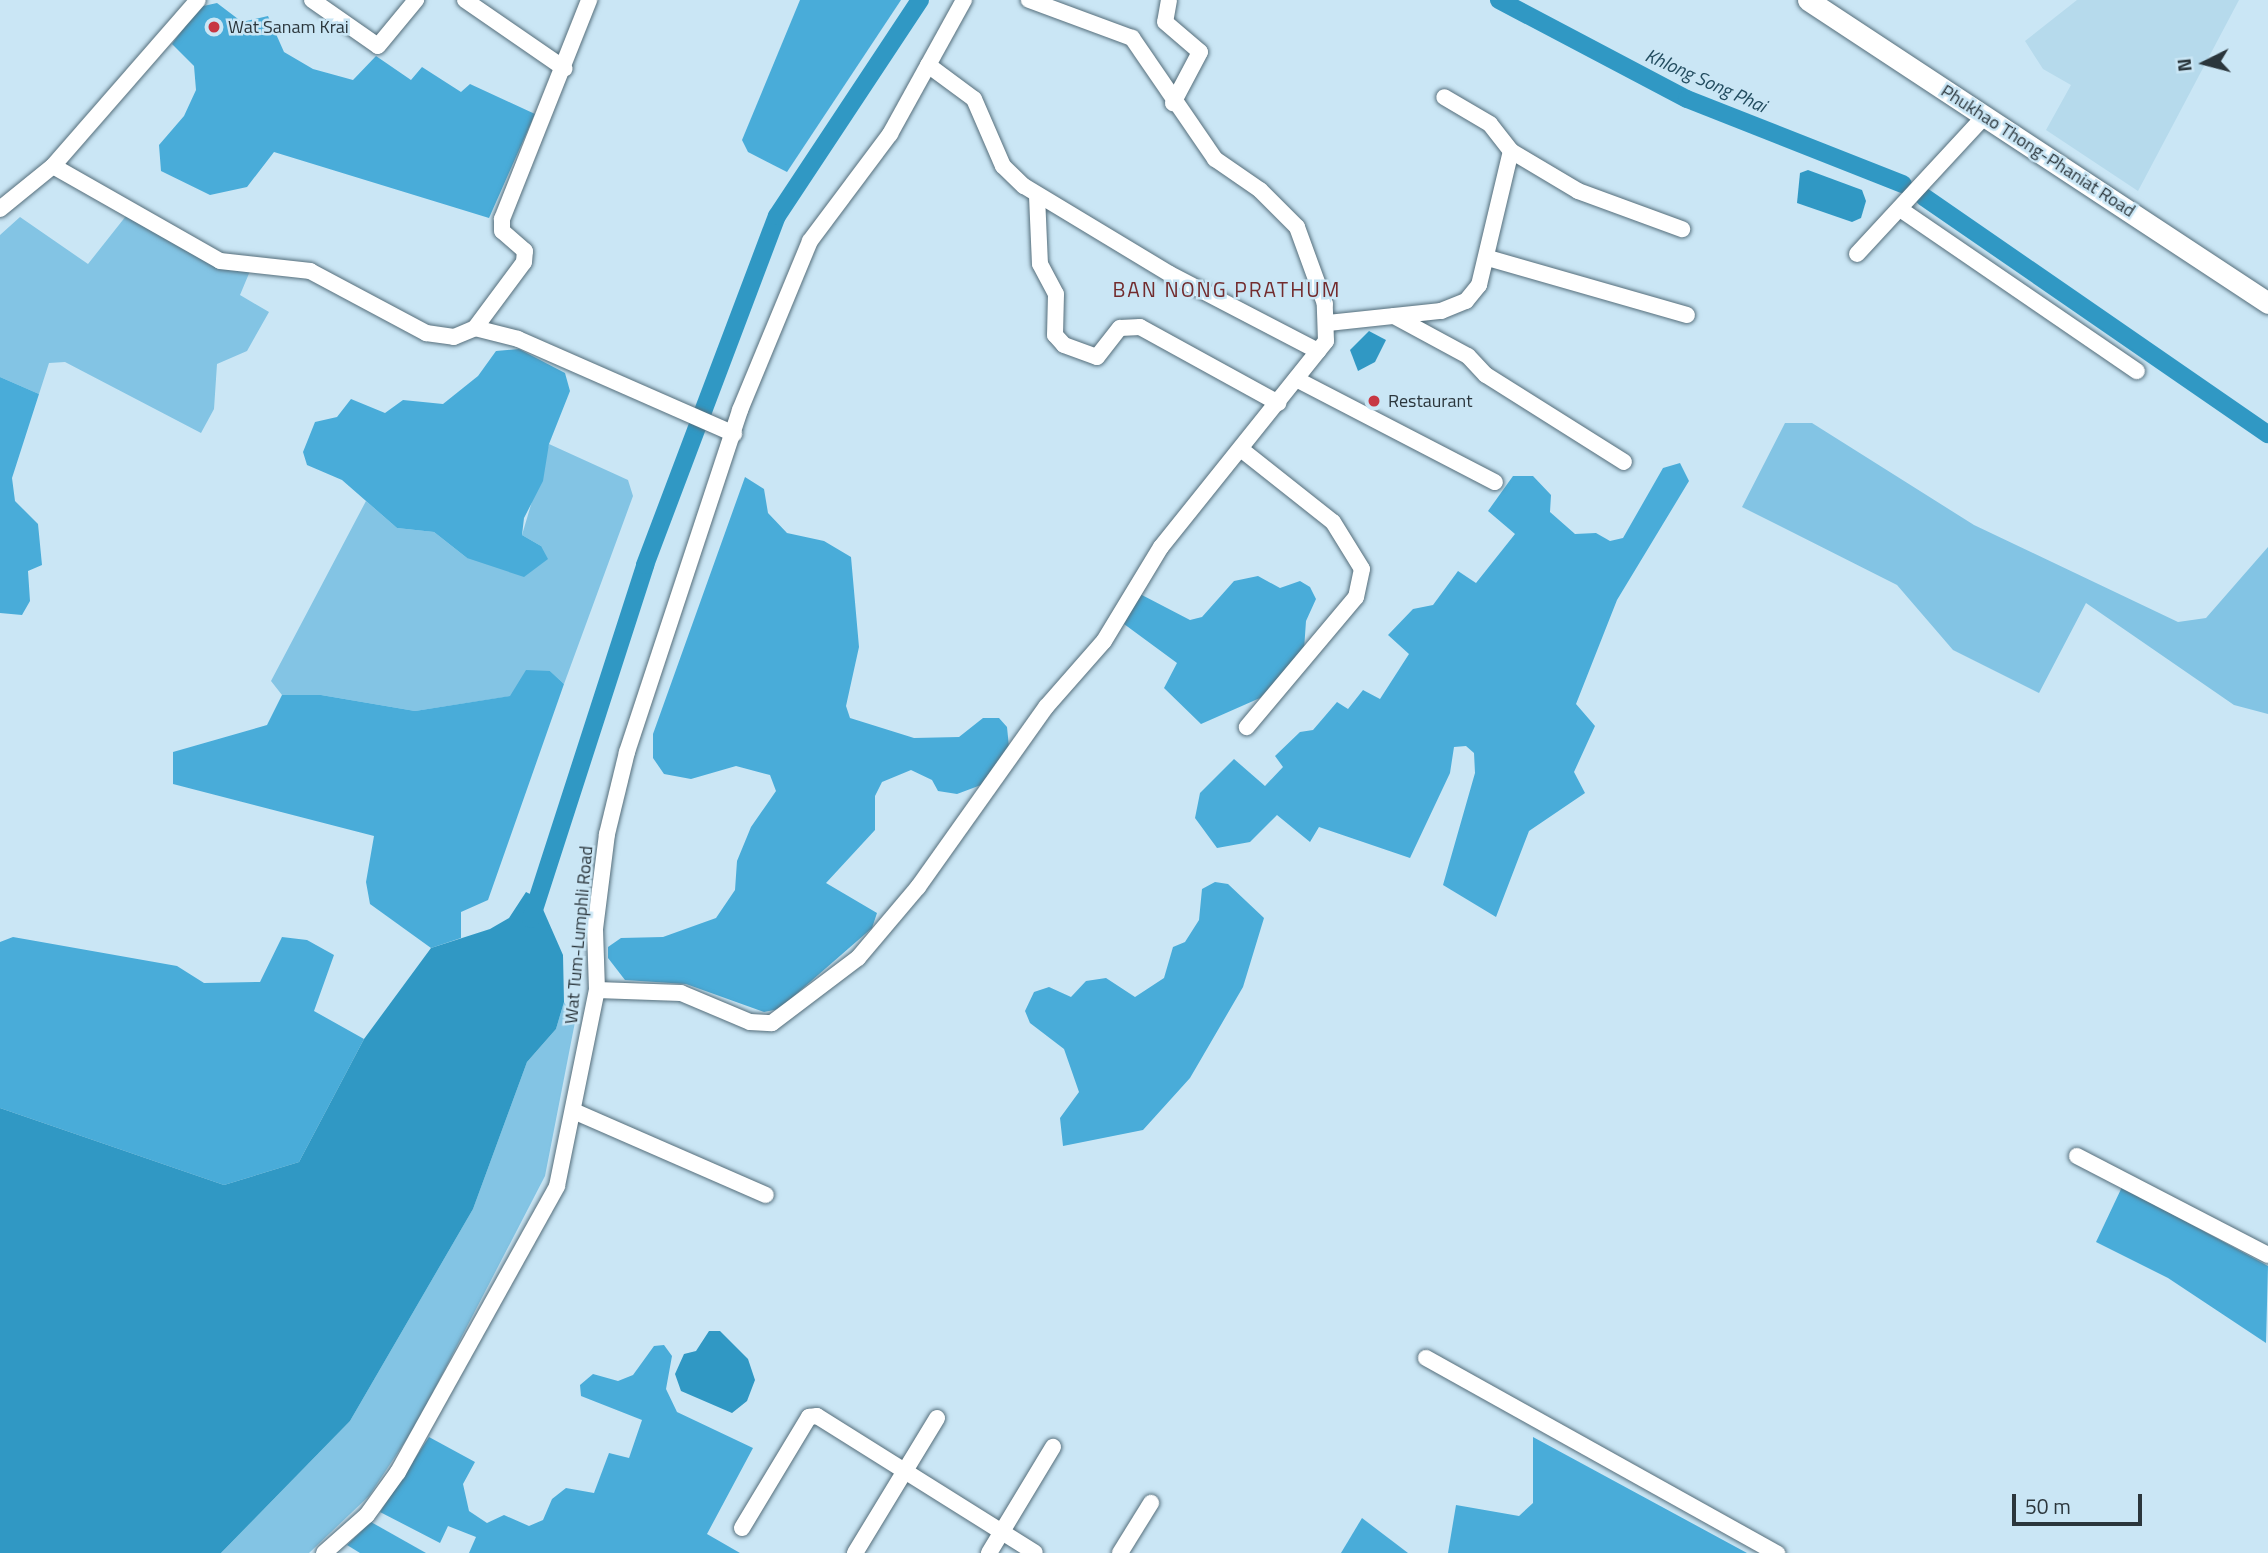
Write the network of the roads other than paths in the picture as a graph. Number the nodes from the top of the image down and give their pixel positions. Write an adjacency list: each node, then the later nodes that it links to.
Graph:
1 (198, 0): 16 (street)
2 (312, 0): 3 (street)
3 (416, 0)
4 (465, 0): 11 (street)
5 (589, 0): 11 (street)
6 (964, 0): 10 (street, Wat Tum-Lumphli Road)
7 (1029, 0): 13 (street)
8 (1169, 0): 13 (street)
9 (1808, 0): 14 (street, Phukhao Thong-Phaniat Road)
10 (928, 65): 17 (street); 32 (street, Wat Tum-Lumphli Road)
11 (565, 69): 27 (street)
12 (1444, 97): 15 (street)
13 (1174, 103): 26 (street)
14 (1985, 116): 19 (street); 23 (street, Phukhao Thong-Phaniat Road)
15 (1511, 151): 20 (street); 22 (street)
16 (53, 166): 18 (street); 27 (street)
17 (1037, 196): 28 (street); 31 (street)
18 (0, 209)
19 (1900, 209): 21 (street); 29 (street)
20 (1682, 229)
21 (1857, 254)
22 (1488, 258): 24 (street); 25 (street)
23 (2268, 303)
24 (1687, 315)
25 (1394, 316): 26 (street); 34 (street)
26 (1328, 323): 28 (street)
27 (475, 328): 32 (street)
28 (1318, 351): 30 (street)
29 (2137, 371)
30 (1296, 379): 31 (street); 35 (street)
31 (1278, 403): 33 (street)
32 (728, 431): 37 (street, Wat Tum-Lumphli Road)
33 (1242, 450): 36 (street); 37 (street)
34 (1624, 462)
35 (1495, 482)
36 (1247, 727)
37 (597, 990): 38 (street, Wat Tum-Lumphli Road)
38 (576, 1112): 40 (street); 49 (street, Wat Tum-Lumphli Road)
39 (2077, 1156): 41 (street)
40 (766, 1195)
41 (2268, 1255)
42 (1426, 1358): 54 (street)
43 (937, 1418): 45 (street)
44 (1053, 1447): 48 (street)
45 (904, 1471): 47 (street); 48 (street); 50 (street)
46 (1151, 1503): 53 (street)
47 (742, 1528)
48 (1002, 1532): 51 (street); 52 (street)
49 (324, 1553)
50 (855, 1553)
51 (989, 1553)
52 (1035, 1553)
53 (1120, 1553)
54 (1777, 1553)

